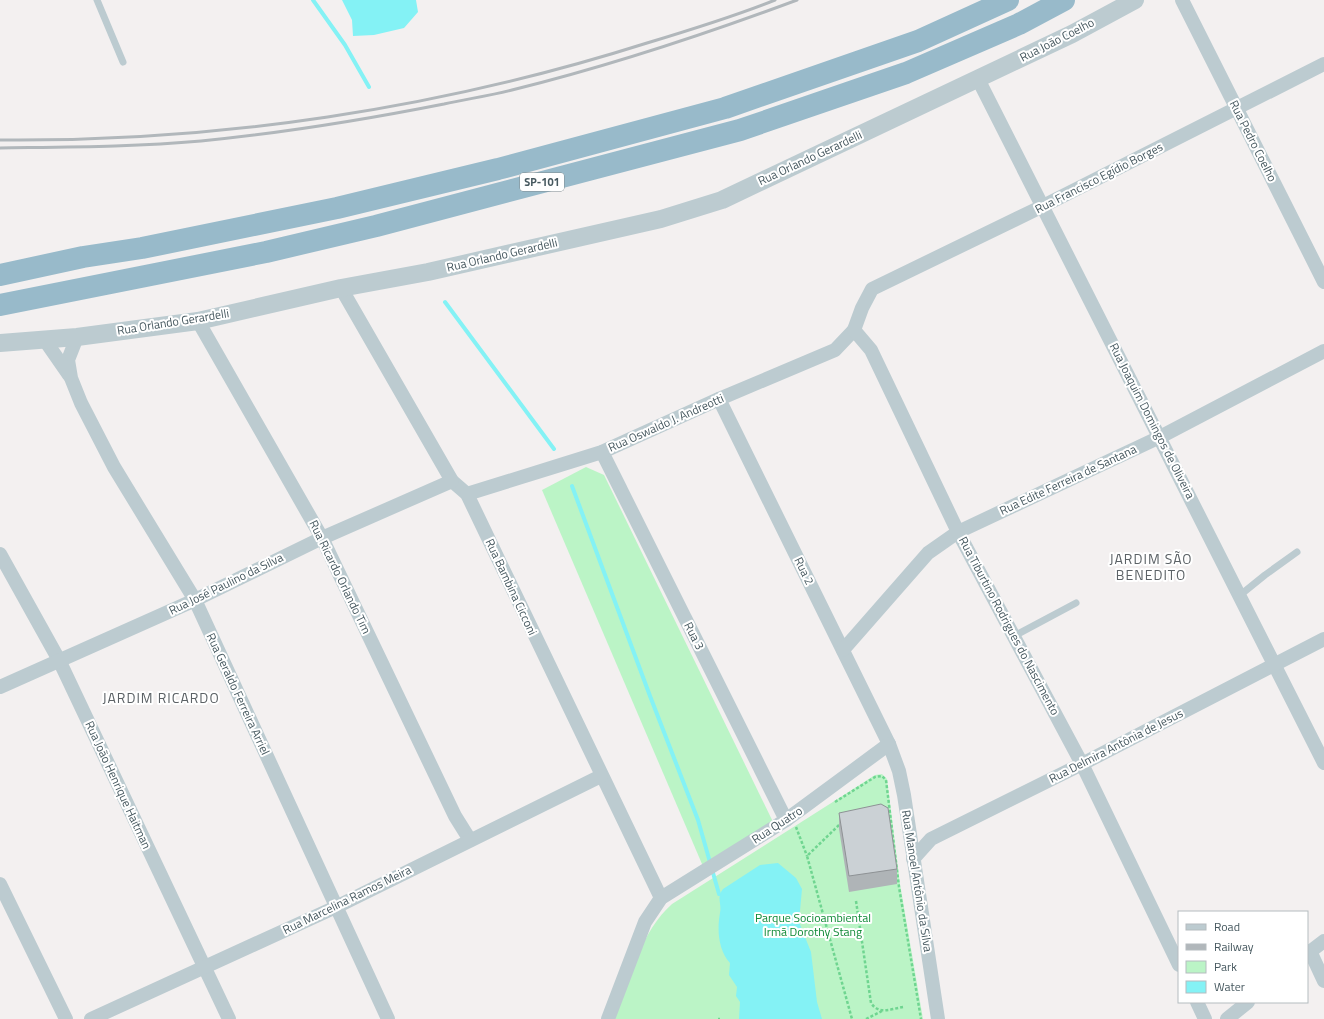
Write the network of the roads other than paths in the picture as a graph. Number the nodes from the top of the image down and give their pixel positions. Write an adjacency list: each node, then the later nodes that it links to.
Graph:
1 (97, 0): 6 (lane)
2 (1008, 0): 11 (highway, SP-101)
3 (1064, 0): 16 (highway, SP-101)
4 (1135, 0): 8 (street, Rua João Coelho)
5 (1182, 0): 9 (street, Rua Pedro Coelho)
6 (123, 62)
7 (1324, 64): 9 (street, Rua Francisco Egídio Borges)
8 (978, 79): 10 (street, Rua Joaquim Domingos de Oliveira); 15 (street, Rua Orlando Gerardelli)
9 (1236, 108): 10 (street, Rua Francisco Egídio Borges); 14 (street, Rua Pedro Coelho)
10 (1043, 206): 18 (street, Rua Francisco Egídio Borges); 25 (street, Rua Joaquim Domingos de Oliveira)
11 (83, 257): 12 (highway); 13 (highway, SP-101)
12 (0, 267)
13 (0, 275)
14 (1324, 282)
15 (341, 288): 17 (street, Rua Orlando Gerardelli); 27 (street, Rua Bambina Cicconi)
16 (0, 305)
17 (198, 321): 19 (street, Rua Orlando Gerardelli); 30 (street, Rua Ricardo Orlando Tim)
18 (854, 330): 24 (street, Rua Oswaldo J. Andreotti); 29 (street, Rua Tiburtino Rodrigues do Nascimento)
19 (77, 337): 20 (street, Rua Orlando Gerardelli); 23 (street, Rua Geraldo Ferreira Arriel)
20 (44, 339): 21 (street, Rua Orlando Gerardelli); 23 (street, Rua Geraldo Ferreira Arriel)
21 (0, 343)
22 (1324, 351): 25 (street, Rua Edite Ferreira de Santana)
23 (71, 378): 34 (street, Rua Geraldo Ferreira Arriel)
24 (719, 398): 26 (street, Rua Oswaldo J. Andreotti); 38 (street, Rua 2)
25 (1160, 437): 29 (street, Rua Edite Ferreira de Santana); 33 (street, Rua Joaquim Domingos de Oliveira)
26 (602, 452): 28 (street, Rua Oswaldo J. Andreotti); 46 (street, Rua 3)
27 (452, 481): 28 (street, Rua Bambina Cicconi); 30 (street, Rua José Paulino da Silva)
28 (467, 494): 45 (street, Rua Bambina Cicconi)
29 (958, 532): 36 (street, Rua Tiburtino Rodrigues do Nascimento); 38 (street, Rua Edite Ferreira de Santana)
30 (322, 538): 34 (street, Rua José Paulino da Silva); 47 (street, Rua Ricardo Orlando Tim)
31 (1297, 552): 33 (lane)
32 (0, 554): 39 (street, Rua João Henrique Haitman)
33 (1239, 596): 40 (street, Rua Joaquim Domingos de Oliveira)
34 (195, 600): 39 (street, Rua José Paulino da Silva); 51 (street, Rua Geraldo Ferreira Arriel)
35 (1076, 602): 36 (lane)
36 (1014, 636): 44 (street, Rua Tiburtino Rodrigues do Nascimento)
37 (1324, 639): 40 (street, Rua Delmira Antônia de Jesus)
38 (843, 650): 42 (street, Rua 2)
39 (59, 660): 41 (street, Rua José Paulino da Silva); 55 (street, Rua João Henrique Haitman)
40 (1273, 665): 43 (street, Rua Joaquim Domingos de Oliveira); 44 (street, Rua Delmira Antônia de Jesus)
41 (0, 687)
42 (888, 744): 46 (street, Rua Quatro); 48 (street, Rua Manoel Antônio da Silva)
43 (1324, 763)
44 (1082, 764): 48 (street, Rua Delmira Antônia de Jesus); 54 (street, Rua Tiburtino Rodrigues do Nascimento)
45 (601, 776): 47 (street, Rua Marcelina Ramos Meira); 50 (street, Rua Bambina Cicconi)
46 (790, 826): 50 (street, Rua Quatro)
47 (470, 840): 51 (street, Rua Marcelina Ramos Meira)
48 (914, 859): 64 (street, Rua Manoel Antônio da Silva)
49 (0, 884): 59 (street)
50 (661, 898): 63 (street)
51 (336, 907): 55 (street, Rua Marcelina Ramos Meira); 62 (street, Rua Geraldo Ferreira Arriel)
52 (1324, 941): 53 (street)
53 (1308, 953): 56 (street)
54 (1178, 963)
55 (204, 967): 60 (street, Rua Marcelina Ramos Meira); 61 (street, Rua João Henrique Haitman)
56 (1324, 981)
57 (1197, 1003): 65 (street)
58 (1247, 1003): 66 (street)
59 (66, 1019)
60 (91, 1019)
61 (229, 1019)
62 (388, 1019)
63 (608, 1019)
64 (938, 1019)
65 (1205, 1019)
66 (1227, 1019)

